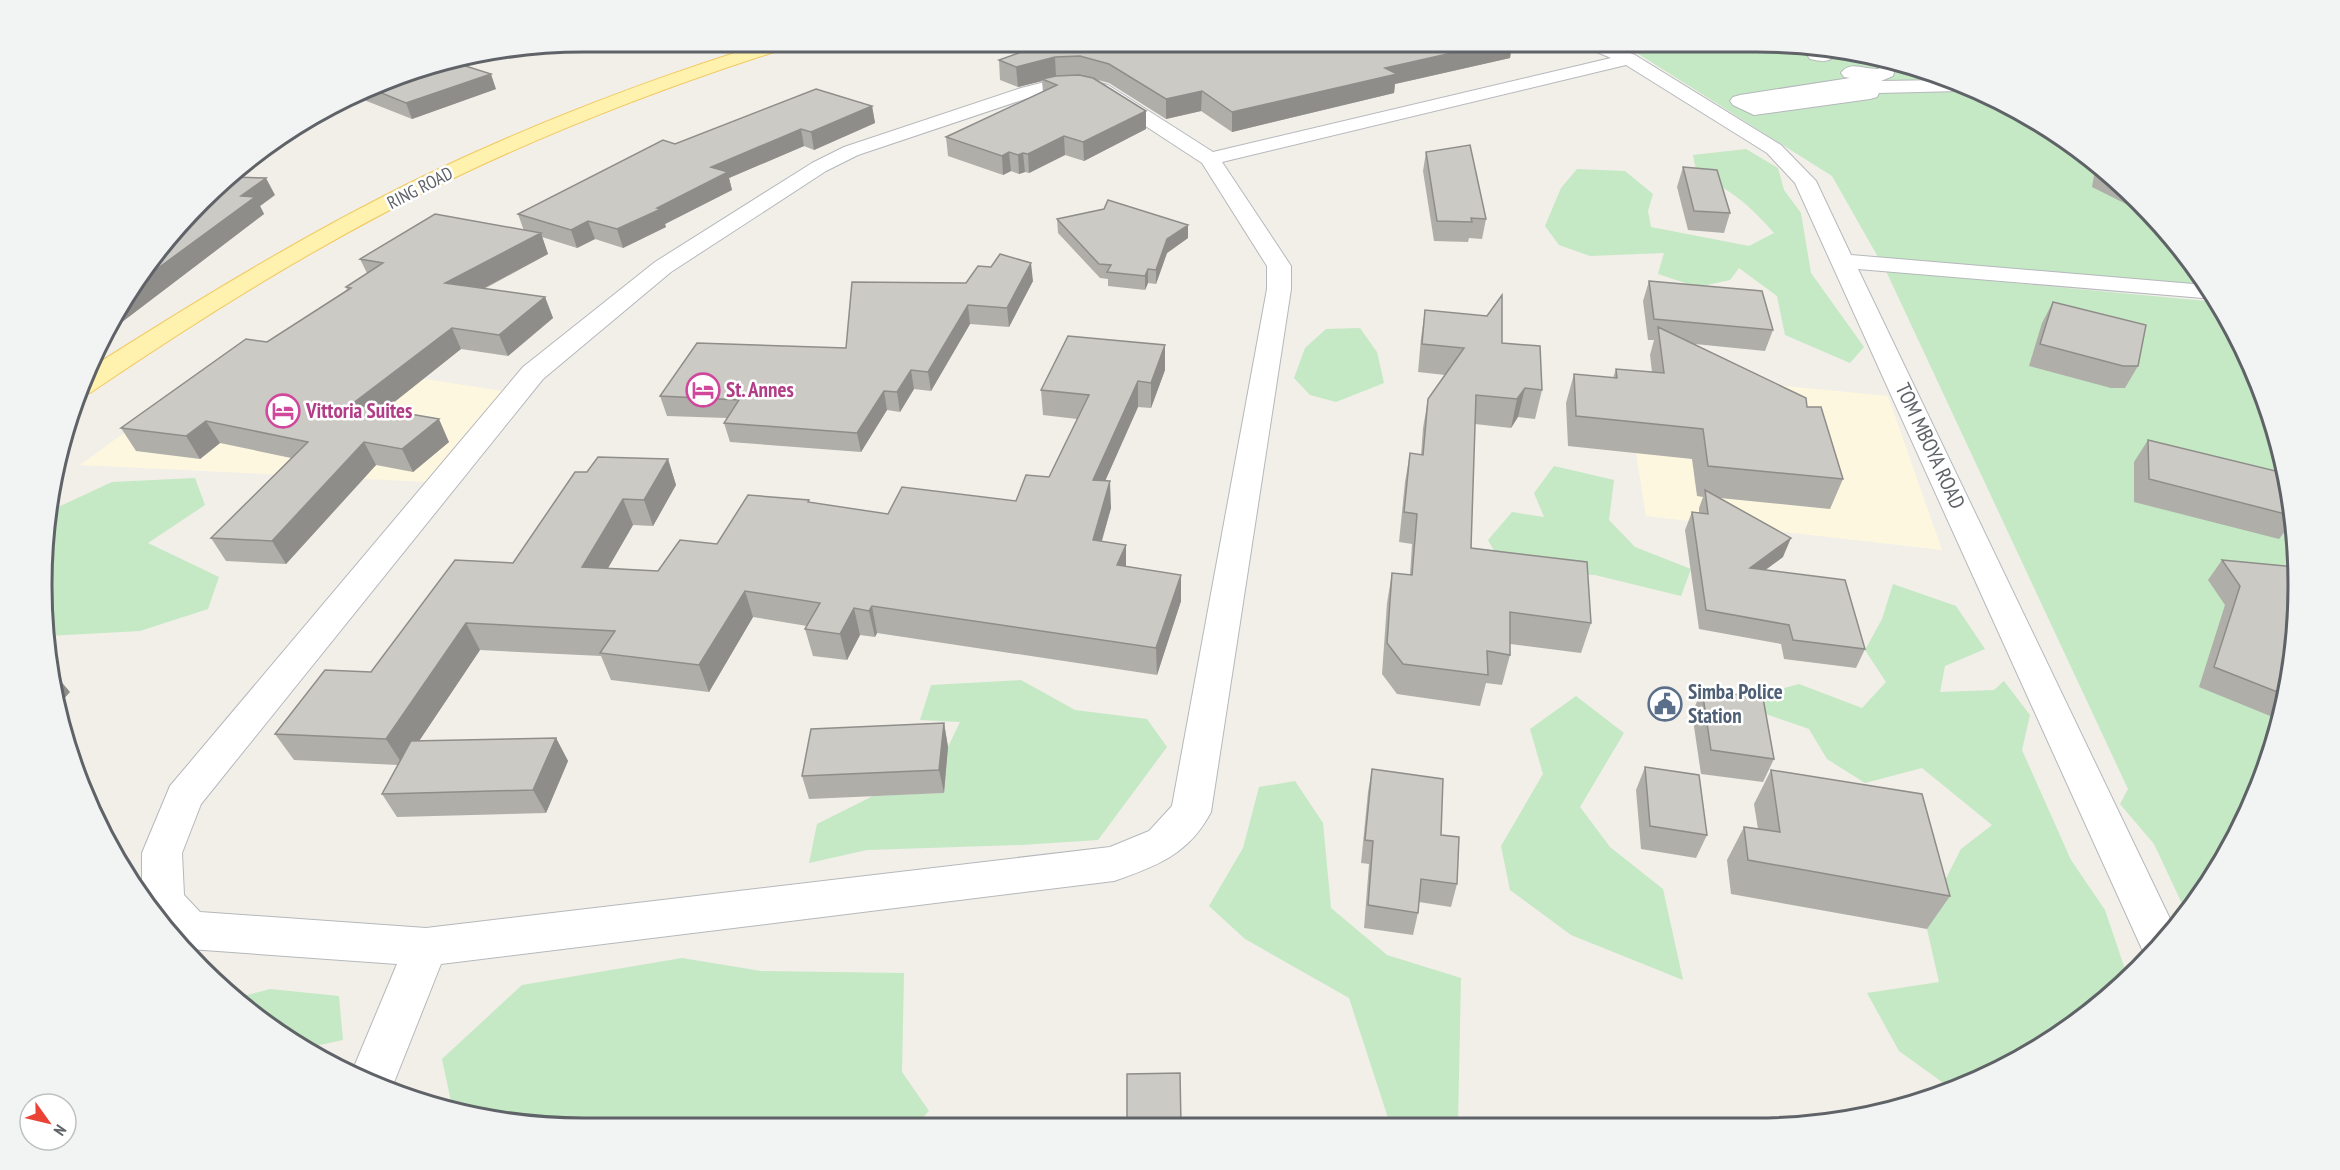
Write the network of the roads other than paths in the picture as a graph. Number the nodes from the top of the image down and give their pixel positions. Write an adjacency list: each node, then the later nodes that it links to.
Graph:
1 (739, 52): 9 (main road, RING ROAD)
2 (1612, 52): 3 (street, TOM MBOYA ROAD)
3 (1629, 59): 6 (street); 7 (street, TOM MBOYA ROAD)
4 (1887, 70): 5 (street)
5 (1938, 85)
6 (1210, 159): 11 (street); 11 (street)
7 (1844, 261): 8 (street); 10 (street, TOM MBOYA ROAD)
8 (2200, 292)
9 (95, 377)
10 (2156, 935)
11 (426, 947): 12 (street)
12 (374, 1074)

